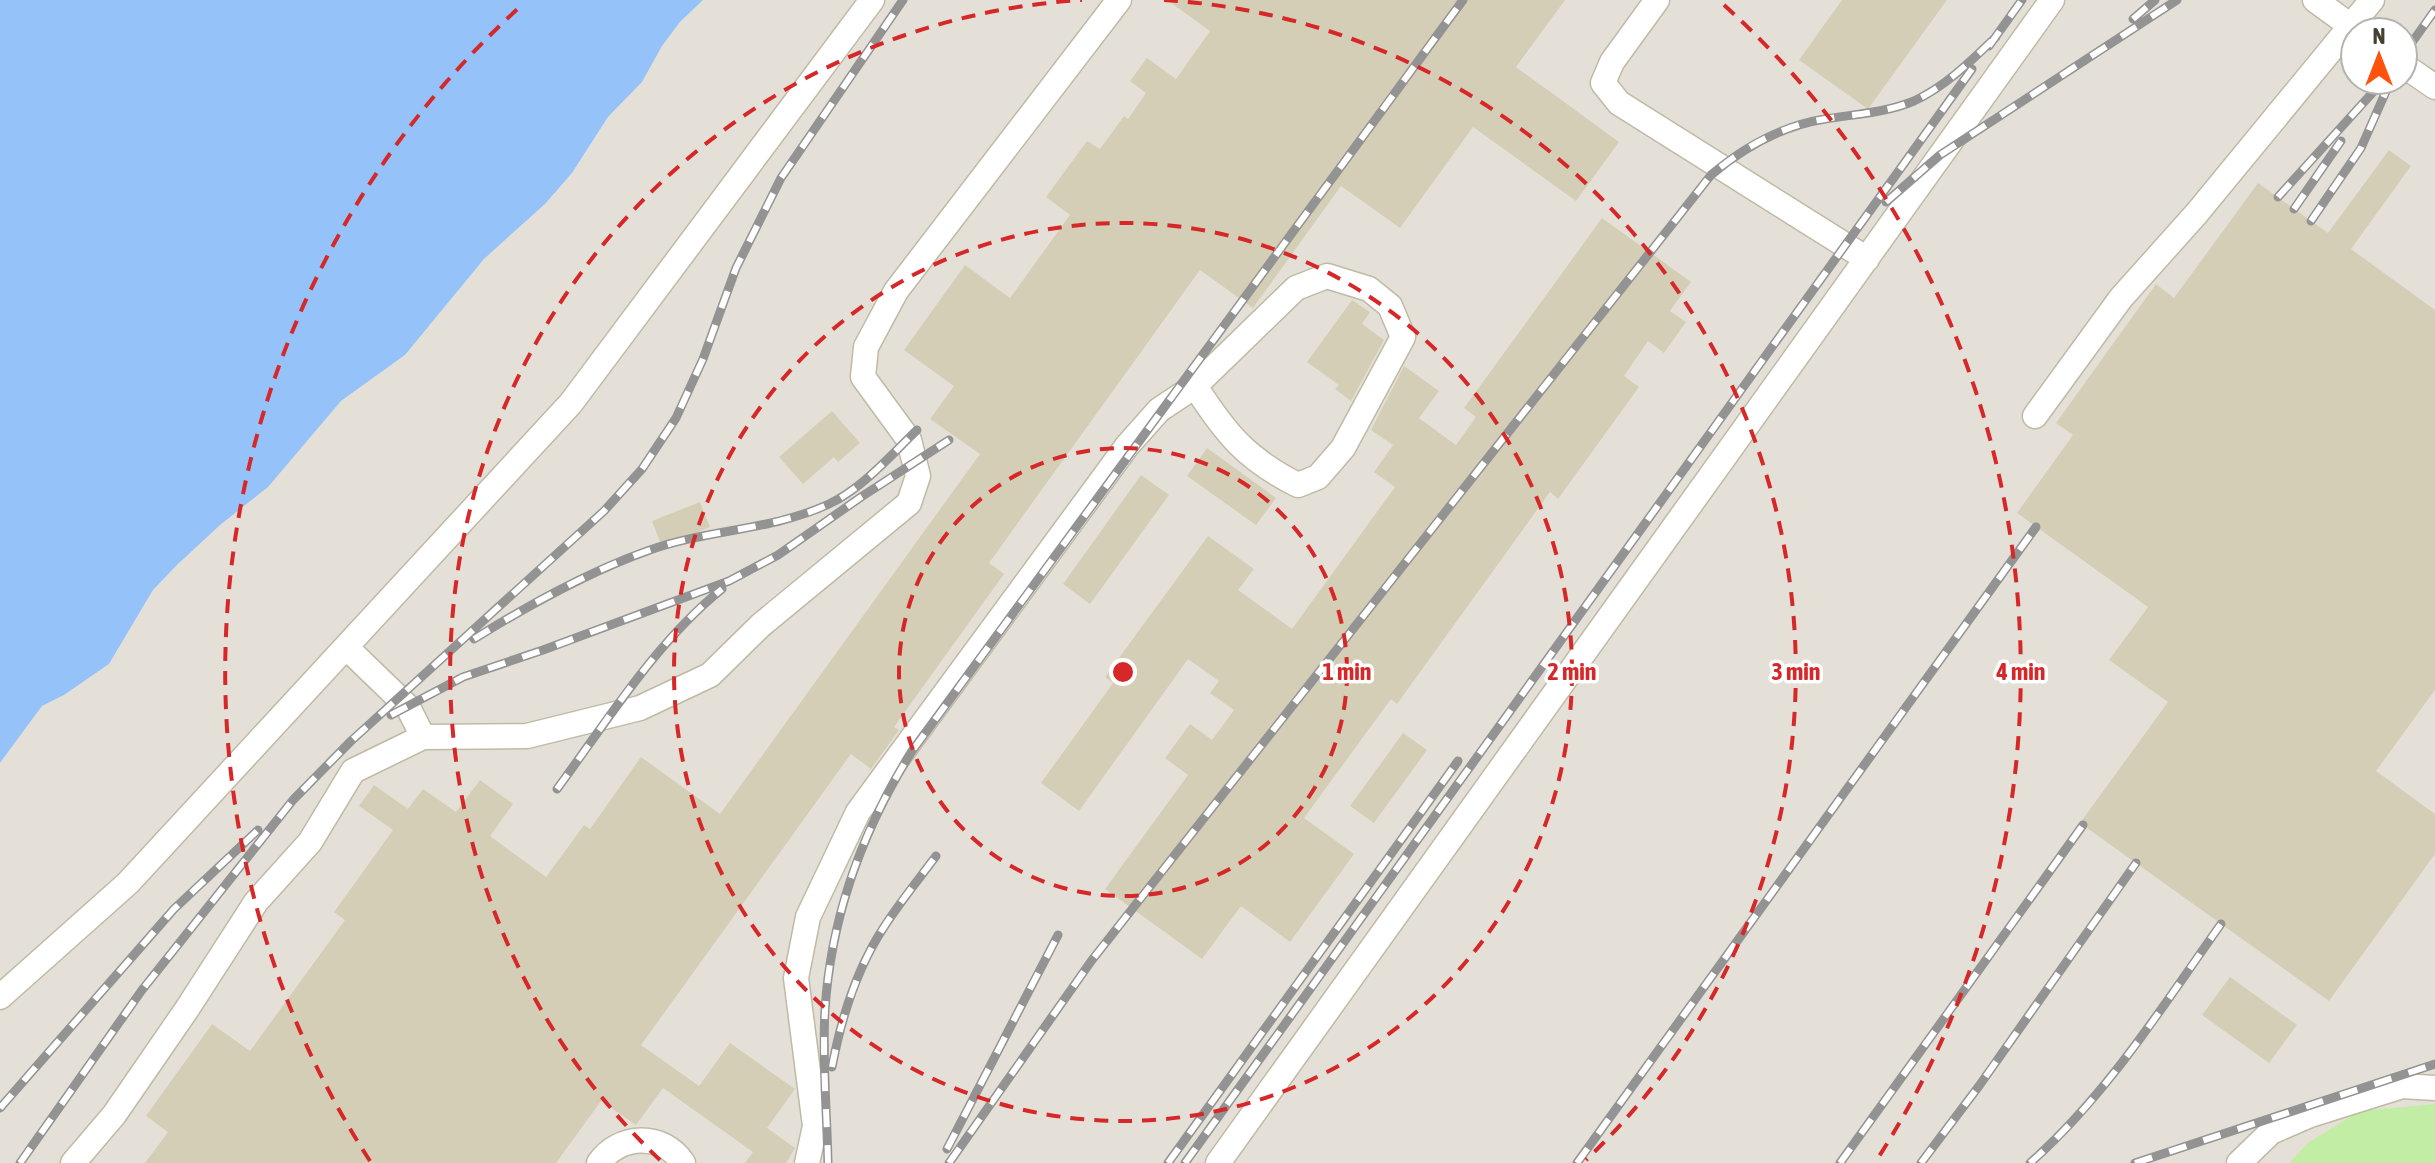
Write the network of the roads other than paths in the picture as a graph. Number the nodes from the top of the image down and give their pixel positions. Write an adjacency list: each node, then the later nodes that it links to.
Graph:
1 (872, 0): 11 (lane)
2 (1119, 0): 12 (lane)
3 (1657, 0): 8 (lane)
4 (2052, 0): 8 (lane)
5 (2315, 0): 6 (lane)
6 (2339, 17)
7 (2339, 48): 10 (lane)
8 (1867, 259): 19 (lane)
9 (1195, 386): 9 (lane); 18 (lane)
10 (2035, 416)
11 (346, 647): 12 (lane); 13 (lane)
12 (423, 737): 15 (lane)
13 (0, 997)
14 (2435, 1088): 20 (lane)
15 (73, 1163)
16 (599, 1163): 17 (lane)
17 (683, 1163)
18 (807, 1163)
19 (1218, 1163)
20 (2239, 1163)

